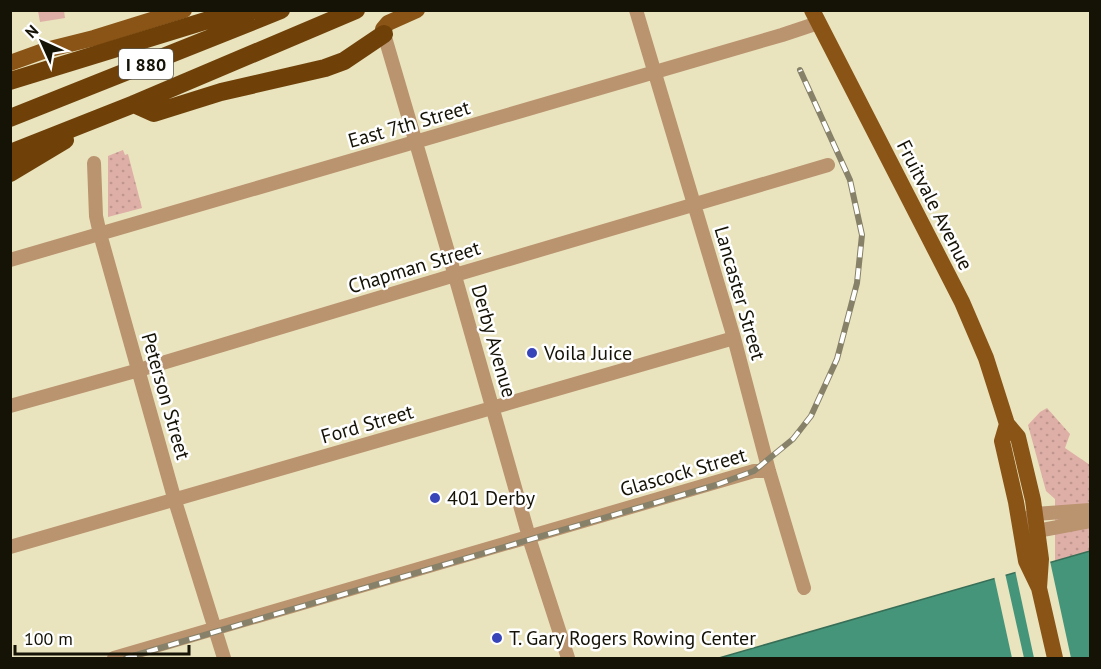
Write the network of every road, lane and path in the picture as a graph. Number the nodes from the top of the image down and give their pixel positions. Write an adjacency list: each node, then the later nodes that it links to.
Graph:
1 (184, 10): 9 (main road)
2 (262, 10): 13 (highway)
3 (281, 10): 16 (highway, I 880)
4 (356, 10): 14 (highway, I 880)
5 (417, 10): 8 (main road)
6 (636, 10): 12 (street, Lancaster Street)
7 (815, 17): 12 (street, East 7th Street); 30 (main road, Fruitvale Avenue)
8 (384, 34): 14 (highway); 17 (street, Derby Avenue)
9 (45, 50): 10 (main road); 11 (main road)
10 (10, 51)
11 (10, 63)
12 (655, 72): 17 (street, East 7th Street); 22 (street, Lancaster Street)
13 (10, 81)
14 (134, 104): 15 (highway, I 880)
15 (101, 117): 18 (highway, I 880); 21 (highway)
16 (10, 118)
17 (416, 142): 23 (street, East 7th Street); 25 (street, Derby Avenue)
18 (10, 153)
19 (94, 163): 23 (street, Peterson Street)
20 (828, 165): 22 (street, Chapman Street)
21 (10, 173)
22 (694, 204): 25 (street, Chapman Street); 26 (street, Lancaster Street)
23 (100, 234): 24 (street, East 7th Street); 27 (street, Peterson Street)
24 (10, 260)
25 (455, 274): 27 (street, Chapman Street); 29 (street, Derby Avenue)
26 (734, 338): 29 (street, Ford Street); 31 (street, Lancaster Street)
27 (139, 370): 28 (street, Chapman Street); 32 (street, Peterson Street)
28 (10, 406)
29 (493, 407): 32 (street, Ford Street); 37 (street, Derby Avenue)
30 (1007, 424): 35 (main road, Fruitvale Avenue); 36 (main road, Fruitvale Avenue)
31 (769, 471): 37 (street, Glascock Street); 40 (street, Lancaster Street)
32 (175, 501): 38 (street, Ford Street); 41 (street, Peterson Street)
33 (1090, 510): 35 (street)
34 (1090, 521): 35 (street)
35 (1036, 522): 36 (street); 39 (main road, Fruitvale Avenue)
36 (1019, 524): 39 (main road, Fruitvale Avenue)
37 (530, 540): 41 (street, Glascock Street); 45 (street, Derby Avenue)
38 (10, 547)
39 (1033, 560): 46 (main road, Fruitvale Avenue)
40 (804, 588)
41 (216, 633): 42 (street, Glascock Street); 43 (street, Glascock Street); 44 (street, Peterson Street)
42 (114, 658)
43 (138, 658)
44 (224, 658)
45 (568, 658)
46 (1055, 658)

